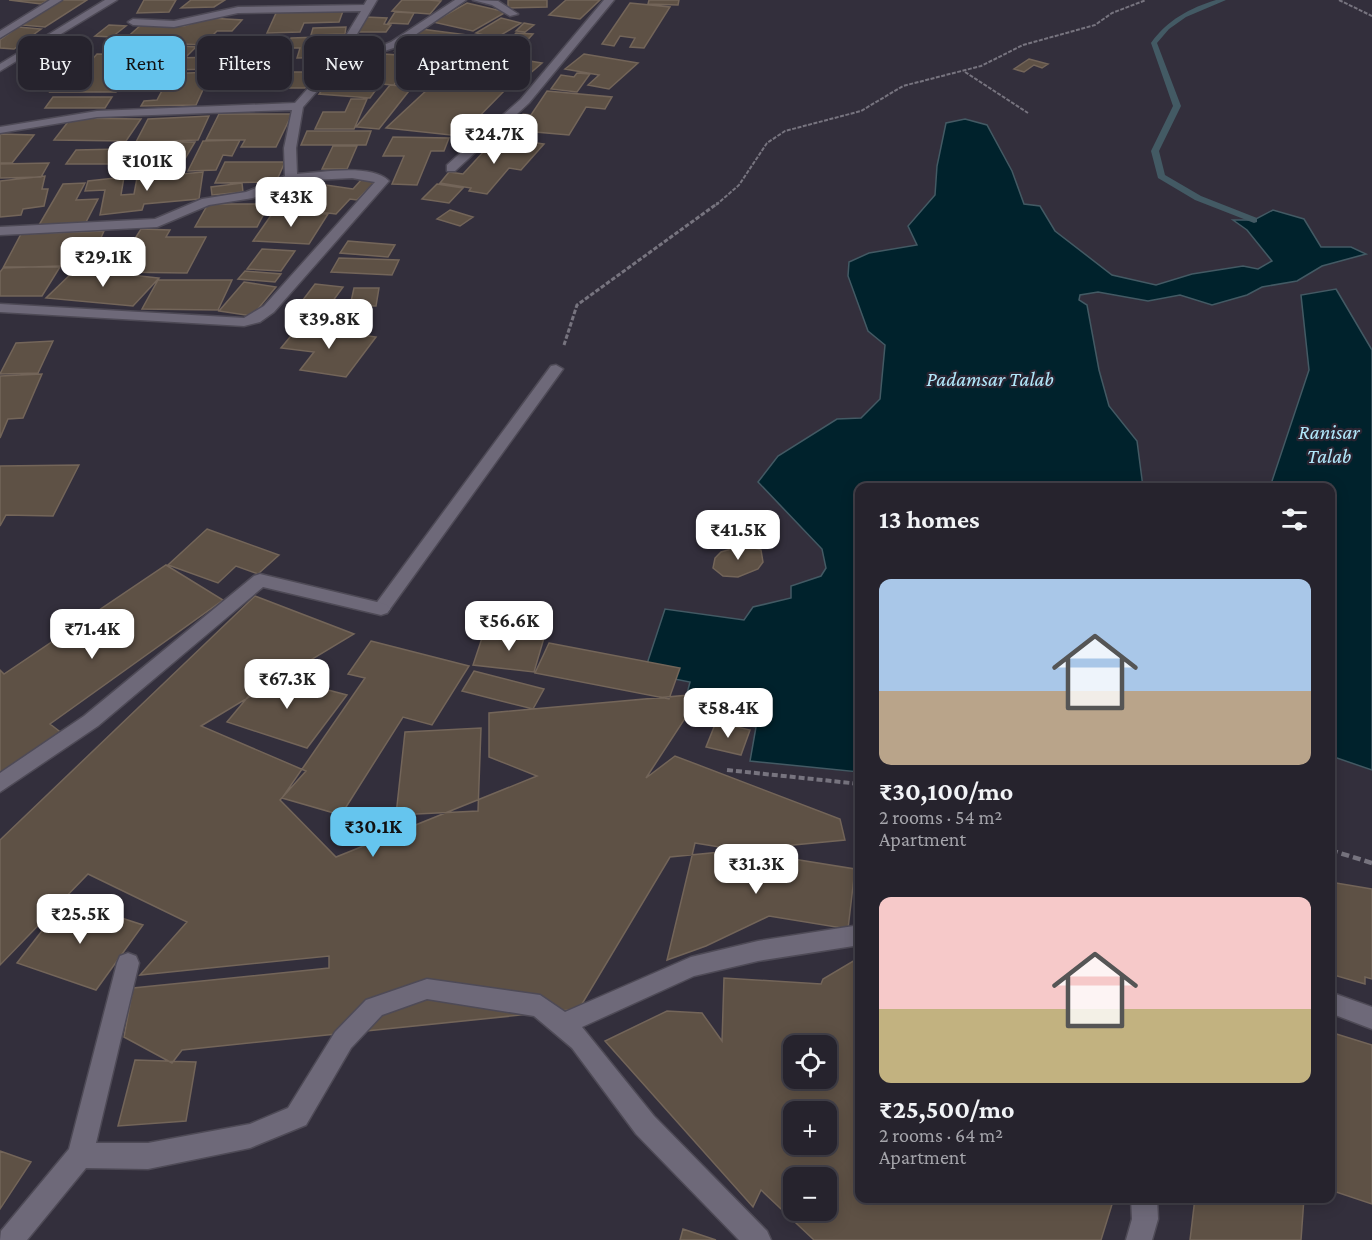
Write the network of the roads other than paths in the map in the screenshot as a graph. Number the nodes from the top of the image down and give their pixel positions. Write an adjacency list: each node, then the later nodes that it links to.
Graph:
1 (57, 0): 9 (street)
2 (112, 0): 12 (street)
3 (461, 0): 11 (street)
4 (478, 0): 7 (street)
5 (609, 0): 16 (street)
6 (370, 4): 8 (street); 10 (street)
7 (513, 14)
8 (133, 22)
9 (0, 34)
10 (351, 36)
11 (384, 48)
12 (0, 68)
13 (312, 90): 14 (street)
14 (298, 106): 15 (street); 17 (street)
15 (0, 130)
16 (451, 168)
17 (291, 177): 18 (street); 19 (street)
18 (0, 231)
19 (0, 308)
20 (556, 369): 21 (street)
21 (0, 784)
22 (855, 936): 26 (street)
23 (128, 963): 27 (street)
24 (1335, 1004): 25 (street)
25 (1372, 1018)
26 (562, 1025): 27 (street); 30 (street)
27 (80, 1155): 29 (street)
28 (1144, 1203): 31 (street)
29 (10, 1240)
30 (758, 1240)
31 (1139, 1240)

